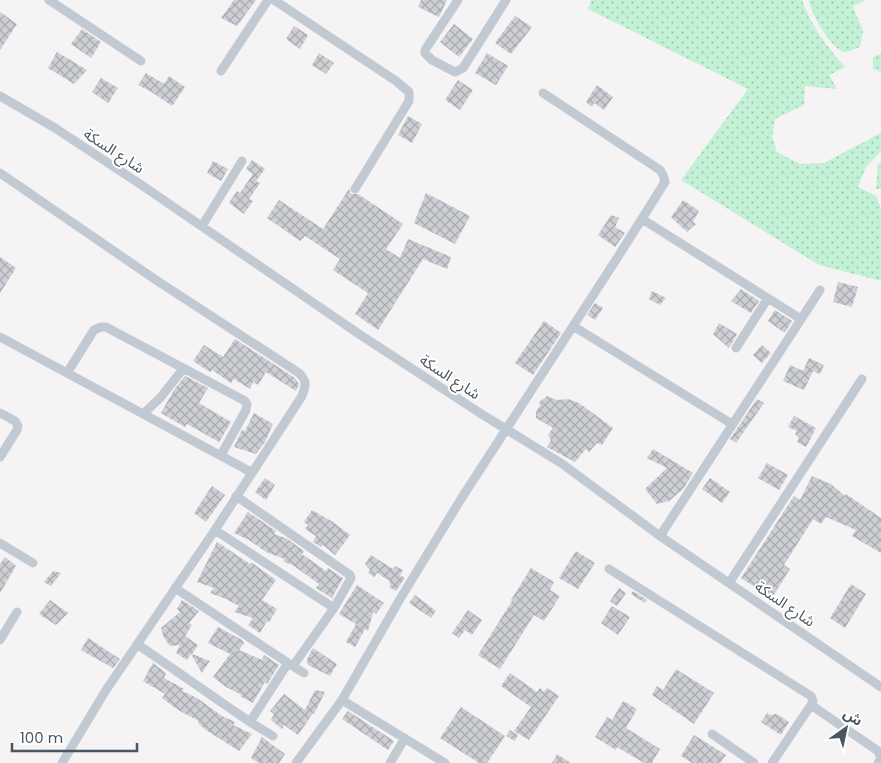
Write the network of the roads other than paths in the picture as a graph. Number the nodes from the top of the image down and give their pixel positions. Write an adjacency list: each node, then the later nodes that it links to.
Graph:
1 (49, 0): 6 (street)
2 (268, 0): 7 (street)
3 (274, 0): 12 (street)
4 (458, 0): 5 (street)
5 (506, 0)
6 (140, 61)
7 (221, 71)
8 (543, 93): 13 (street)
9 (0, 96): 14 (street, شارع السكة)
10 (242, 162): 14 (street)
11 (0, 173): 30 (street)
12 (355, 189)
13 (642, 219): 16 (street); 18 (street)
14 (202, 226): 27 (street, شارع السكة)
15 (820, 290): 17 (street)
16 (768, 298): 17 (street); 20 (street)
17 (801, 319): 26 (street)
18 (573, 326): 26 (street); 27 (street)
19 (0, 337): 22 (street)
20 (736, 348)
21 (183, 369): 22 (street); 25 (street); 28 (street)
22 (67, 373): 25 (street)
23 (862, 379): 37 (street)
24 (0, 413): 29 (street)
25 (143, 414): 28 (street)
26 (732, 424): 33 (street)
27 (506, 428): 33 (street, شارع السكة); 46 (street)
28 (221, 455): 30 (street)
29 (0, 457)
30 (251, 472): 31 (street)
31 (236, 496): 32 (street); 39 (street)
32 (216, 530): 38 (street); 39 (street)
33 (660, 536): 37 (street, شارع السكة)
34 (0, 543): 35 (street)
35 (33, 563)
36 (609, 569): 47 (street)
37 (729, 583): 45 (street, شارع السكة)
38 (175, 588): 42 (street); 43 (street)
39 (334, 608): 43 (street)
40 (17, 612): 41 (street)
41 (0, 640)
42 (137, 644): 48 (street); 52 (street)
43 (291, 664): 44 (street); 48 (street)
44 (304, 673)
45 (881, 687)
46 (342, 700): 51 (street); 53 (street)
47 (811, 705): 57 (street); 58 (street)
48 (250, 722): 50 (street)
49 (712, 734): 56 (street)
50 (273, 736)
51 (405, 738): 54 (street); 55 (street)
52 (62, 763)
53 (296, 763)
54 (390, 763)
55 (445, 763)
56 (754, 763)
57 (772, 763)
58 (878, 763)

